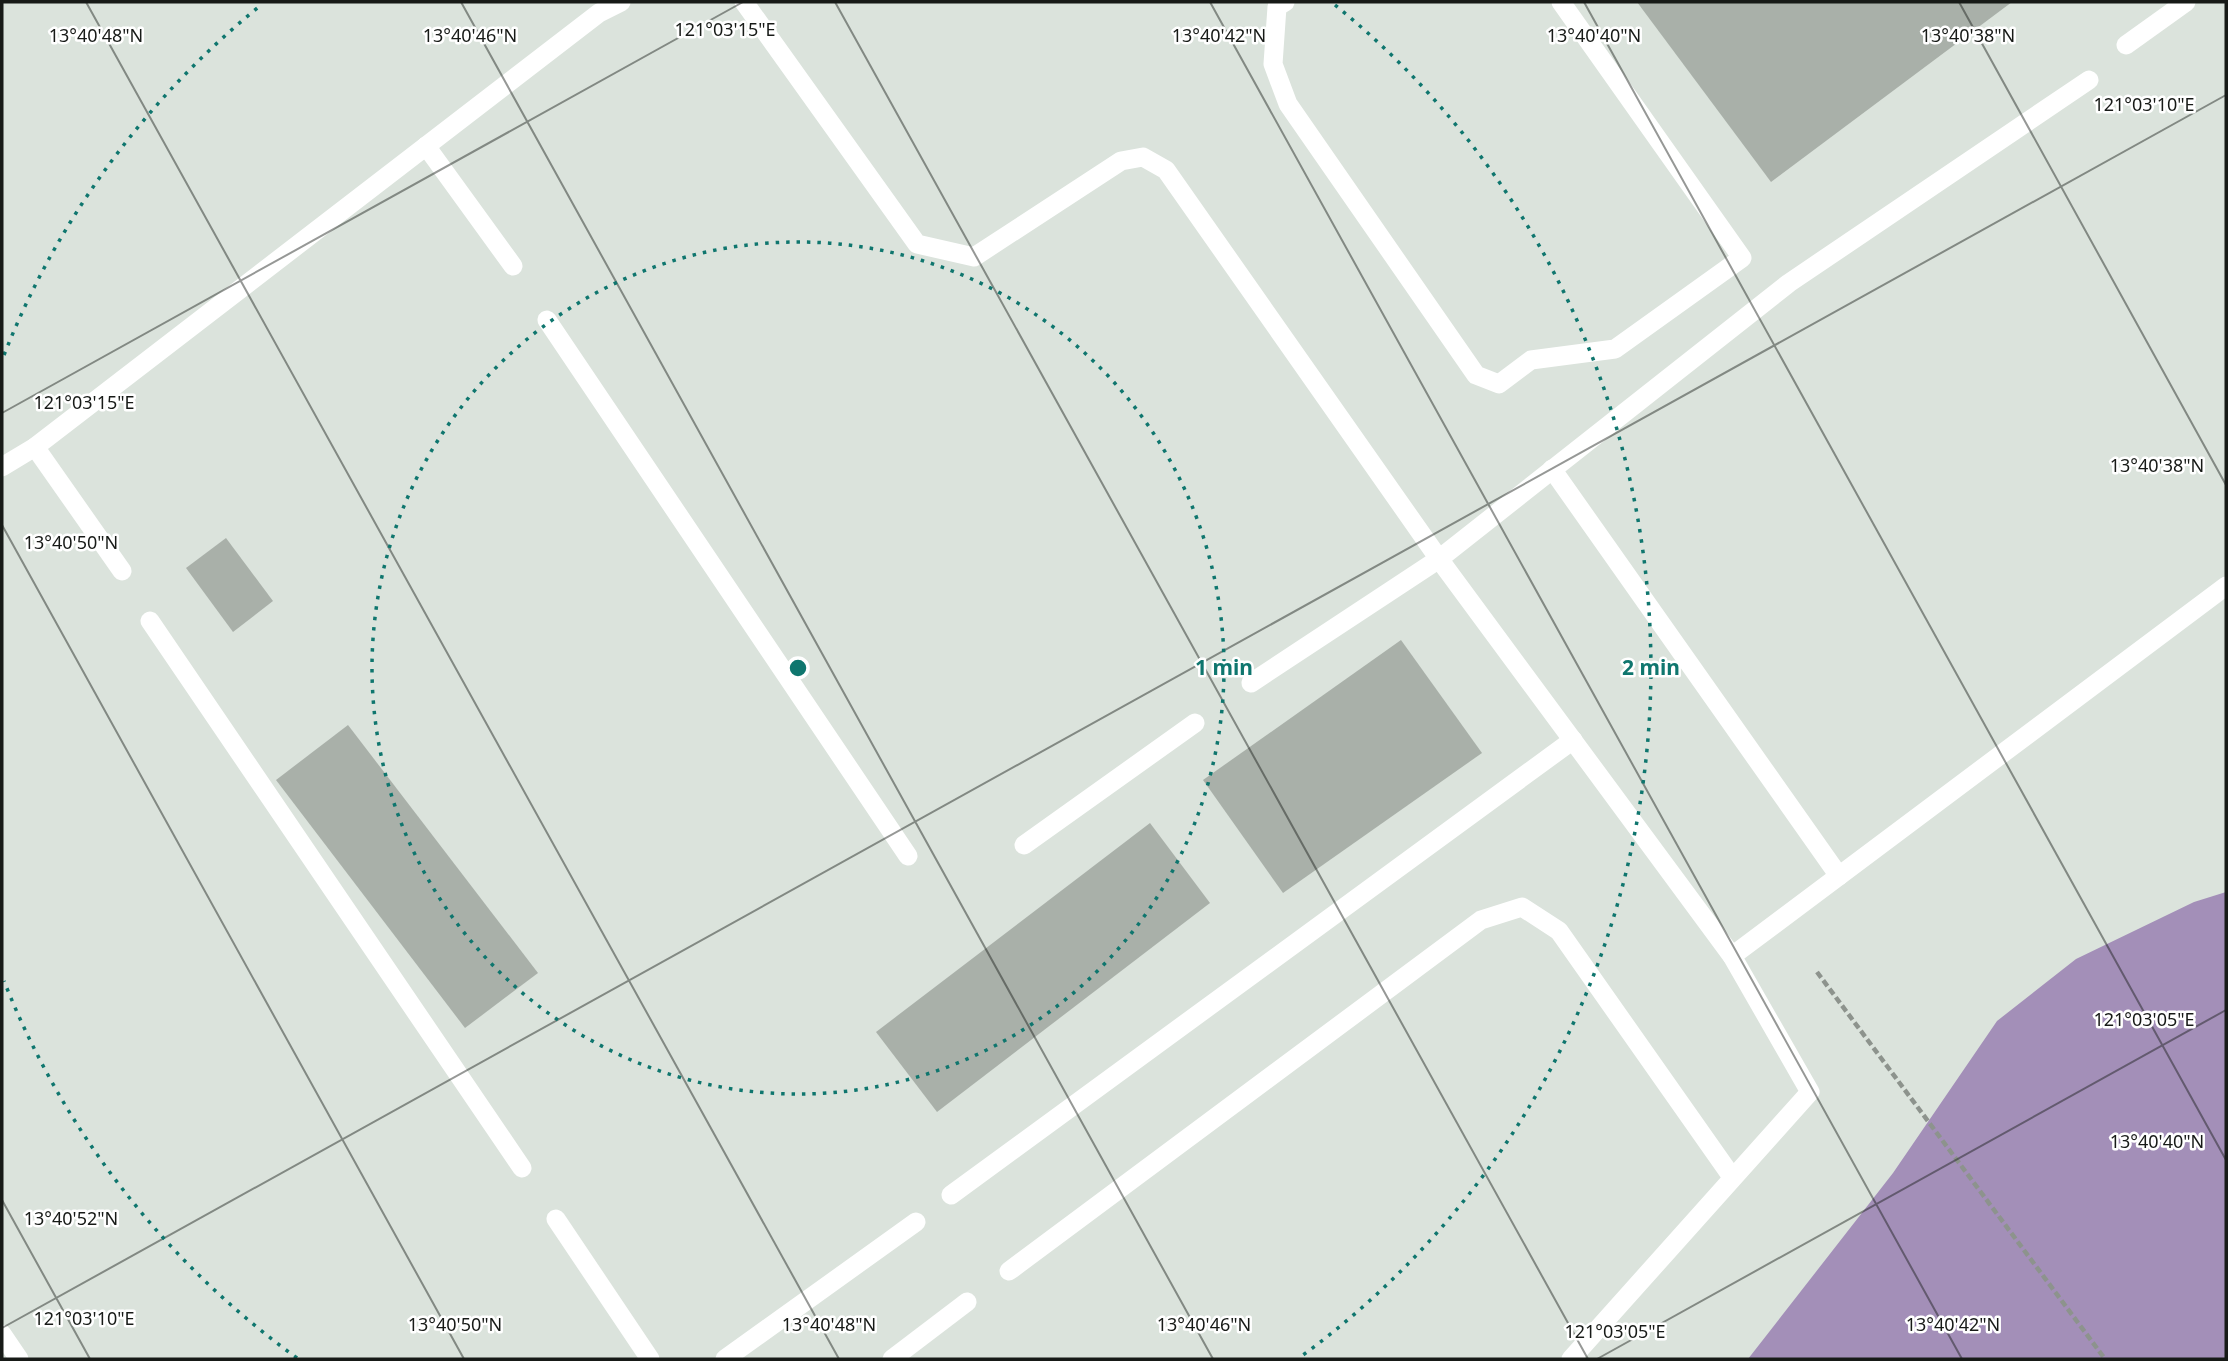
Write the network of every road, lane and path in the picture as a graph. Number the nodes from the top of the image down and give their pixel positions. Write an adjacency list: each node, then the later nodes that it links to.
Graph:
1 (621, 2): 8 (lane)
2 (744, 2): 14 (lane)
3 (1285, 2): 4 (lane)
4 (1561, 2)
5 (2186, 2): 6 (lane)
6 (2126, 45)
7 (2089, 80): 13 (lane)
8 (426, 146): 9 (lane); 11 (lane)
9 (513, 266)
10 (547, 320): 22 (lane)
11 (35, 447): 12 (lane); 15 (lane)
12 (2, 467)
13 (1552, 469): 14 (lane); 23 (lane)
14 (1439, 559): 18 (lane); 20 (lane)
15 (122, 571)
16 (2226, 586): 23 (lane)
17 (150, 621): 26 (lane)
18 (1251, 683)
19 (1195, 723): 21 (lane)
20 (1573, 740): 24 (lane); 28 (lane)
21 (1024, 845)
22 (908, 856)
23 (1839, 876): 24 (lane)
24 (1731, 956): 27 (lane)
25 (1817, 972): 39 (path)
26 (522, 1168)
27 (1732, 1177): 31 (lane); 38 (lane)
28 (951, 1195)
29 (556, 1219): 35 (lane)
30 (916, 1222): 36 (lane)
31 (1009, 1271)
32 (967, 1301): 37 (lane)
33 (2, 1334): 34 (lane)
34 (19, 1359)
35 (650, 1359)
36 (725, 1359)
37 (892, 1359)
38 (1571, 1359)
39 (2105, 1359)

